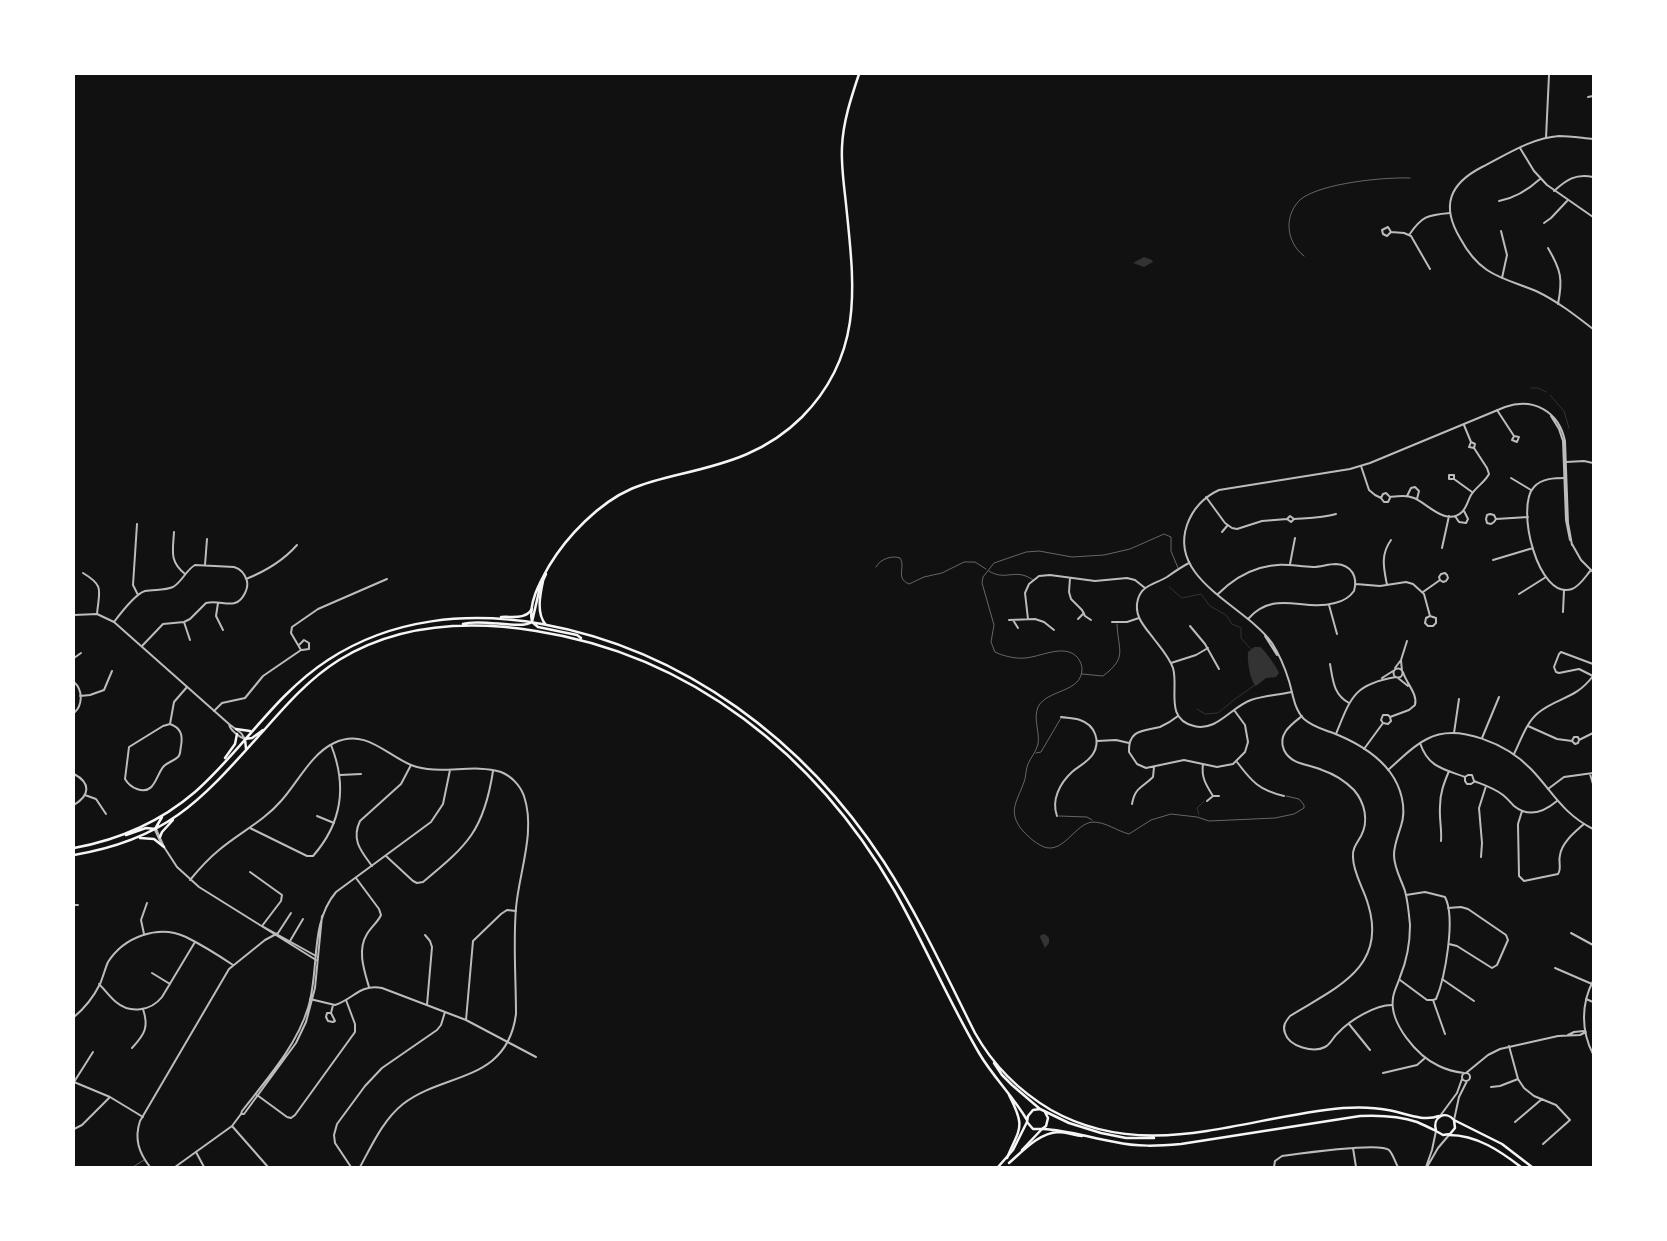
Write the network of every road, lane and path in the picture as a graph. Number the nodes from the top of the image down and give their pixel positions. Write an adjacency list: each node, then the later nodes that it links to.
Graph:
1 (859, 74): 65 (main road)
2 (1549, 75): 5 (street)
3 (1593, 96): 4 (street)
4 (1588, 97)
5 (1546, 138): 6 (street); 7 (street)
6 (1593, 139)
7 (1520, 148): 10 (street); 14 (street)
8 (1593, 176): 11 (street)
9 (1410, 178): 21 (lane)
10 (1540, 179): 11 (street); 12 (street)
11 (1554, 191): 13 (street)
12 (1499, 201)
13 (1568, 201): 15 (street); 16 (street)
14 (1450, 213): 19 (street); 23 (street)
15 (1593, 217)
16 (1544, 222)
17 (1501, 231): 23 (street)
18 (1391, 232): 19 (street)
19 (1409, 235): 22 (street)
20 (1548, 248): 24 (street)
21 (1304, 256)
22 (1430, 269)
23 (1502, 278): 24 (street)
24 (1558, 304): 25 (street)
25 (1593, 329)
26 (1497, 410): 27 (street); 28 (street); 31 (street)
27 (1463, 424): 29 (street); 33 (street)
28 (1514, 436)
29 (1470, 442): 30 (street); 30 (street)
30 (1474, 448): 38 (street)
31 (1565, 462): 32 (street); 35 (street)
32 (1593, 463)
33 (1361, 466): 40 (street); 42 (street)
34 (1511, 478): 37 (street)
35 (1565, 478): 37 (street); 68 (street)
36 (1454, 479): 38 (street)
37 (1531, 490): 48 (street)
38 (1473, 493): 44 (street)
39 (1407, 496): 41 (street); 43 (street); 43 (street)
40 (1206, 497): 51 (street); 61 (street)
41 (1390, 497): 42 (street); 42 (street)
42 (1381, 498)
43 (1416, 499): 46 (street)
44 (1464, 511): 47 (street); 47 (street)
45 (1336, 514): 51 (street)
46 (1449, 516): 47 (street); 58 (street)
47 (1455, 516)
48 (1528, 517): 49 (street); 59 (street)
49 (1496, 519): 49 (street)
50 (138, 524): 85 (street)
51 (1227, 526): 53 (street)
52 (174, 532): 70 (street)
53 (1222, 532)
54 (1295, 538): 62 (street)
55 (207, 539): 63 (street)
56 (1391, 540): 79 (street)
57 (297, 545): 73 (street)
58 (1442, 548)
59 (1533, 548): 60 (street); 71 (street)
60 (1493, 560)
61 (1189, 563): 66 (street); 83 (street)
62 (1290, 564): 78 (street); 83 (street)
63 (205, 565): 70 (street); 73 (street)
64 (876, 567): 67 (lane)
65 (548, 568): 77 (main road); 88 (main road)
66 (1179, 568): 67 (lane); 80 (street)
67 (988, 570): 75 (lane); 131 (lane)
68 (1592, 571): 81 (street)
69 (83, 573): 91 (street)
70 (185, 574): 85 (street)
71 (1546, 577): 81 (street); 84 (street)
72 (1070, 578): 75 (street); 80 (street); 90 (street)
73 (246, 579): 86 (street)
74 (387, 579): 117 (street)
75 (1033, 580): 96 (street)
76 (1440, 580): 82 (street)
77 (543, 581): 104 (main road); 108 (main road)
78 (1355, 584): 79 (street); 87 (street)
79 (1387, 585): 82 (street)
80 (1145, 588): 95 (street)
81 (1564, 590): 89 (street)
82 (1423, 592): 93 (street)
83 (1218, 594): 98 (street)
84 (1520, 594)
85 (138, 595): 102 (street)
86 (218, 603): 103 (street); 111 (street)
87 (1330, 605): 98 (street); 113 (street)
88 (532, 609): 94 (main road); 104 (main road)
89 (1563, 612)
90 (1084, 613): 97 (street); 101 (street)
91 (97, 614): 92 (street); 102 (street)
92 (74, 615)
93 (1430, 616): 93 (street)
94 (497, 618): 104 (main road); 158 (main road)
95 (1139, 618): 106 (street); 124 (street)
96 (1028, 619): 100 (street); 112 (street)
97 (1078, 619)
98 (1248, 619): 140 (street)
99 (1009, 620): 100 (street)
100 (1013, 620): 110 (street)
101 (1091, 620)
102 (114, 622): 118 (street)
103 (184, 622): 114 (street); 118 (street)
104 (532, 622): 107 (main road); 108 (main road); 115 (main road)
105 (1112, 622): 106 (street)
106 (1117, 622): 131 (lane)
107 (462, 625): 115 (main road); 156 (main road)
108 (547, 625): 285 (main road)
109 (1190, 626): 119 (street)
110 (1018, 628)
111 (223, 630)
112 (1054, 630)
113 (1337, 634)
114 (190, 640)
115 (583, 640): 296 (main road)
116 (1407, 641): 123 (street)
117 (299, 645): 120 (street); 120 (street)
118 (141, 646): 138 (street)
119 (1208, 648): 124 (street); 127 (street)
120 (301, 650): 146 (street)
121 (81, 653): 122 (street)
122 (74, 658)
123 (1401, 660): 128 (street); 130 (street)
124 (1171, 663): 148 (street)
125 (1330, 664): 144 (street)
126 (1593, 664): 132 (street)
127 (1219, 669)
128 (1394, 670): 130 (street); 133 (street); 134 (street)
129 (112, 671): 141 (street)
130 (1402, 671): 133 (street); 139 (street)
131 (1082, 674): 173 (lane)
132 (1593, 676): 136 (street)
133 (1397, 677): 134 (street); 139 (street)
134 (1380, 680): 144 (street)
135 (74, 682): 141 (street)
136 (1589, 682): 137 (street); 155 (street)
137 (1593, 685)
138 (187, 687): 146 (street); 153 (street)
139 (1410, 688): 151 (street)
140 (1292, 692): 145 (street); 149 (street)
141 (80, 696): 147 (street)
142 (1499, 697): 164 (street)
143 (1459, 699): 159 (street)
144 (1349, 703): 162 (street)
145 (1234, 710): 148 (street); 176 (street)
146 (214, 711): 154 (street)
147 (74, 713)
148 (1179, 716): 168 (street)
149 (1302, 716): 162 (street); 270 (street)
150 (1061, 717): 166 (street); 173 (lane)
151 (1390, 717): 152 (street); 152 (street)
152 (1383, 723): 171 (street)
153 (170, 724): 153 (street)
154 (228, 724): 157 (street); 161 (street)
155 (1528, 726): 167 (street); 174 (street)
156 (265, 728): 163 (main road); 172 (main road)
157 (236, 729): 158 (main road); 163 (street)
158 (252, 731): 163 (main road)
159 (1454, 733): 164 (street); 169 (street)
160 (1593, 733): 165 (street)
161 (237, 734): 163 (street); 175 (main road)
162 (1336, 734): 171 (street)
163 (245, 738): 172 (main road); 175 (main road)
164 (1482, 738): 174 (street)
165 (1579, 740): 167 (street); 167 (street)
166 (1096, 741): 168 (street); 205 (street)
167 (1572, 741)
168 (1130, 743): 179 (street)
169 (1420, 743): 181 (street); 183 (street)
170 (331, 745): 178 (street); 187 (street); 210 (street)
171 (1364, 749): 181 (street)
172 (245, 751): 206 (main road)
173 (1035, 752): 207 (lane)
174 (1514, 754): 192 (street)
175 (224, 762): 203 (main road)
176 (1237, 762): 177 (street); 196 (street)
177 (1203, 764): 179 (street); 194 (street)
178 (411, 765): 180 (street); 222 (street)
179 (1154, 767): 199 (street)
180 (450, 770): 182 (street); 220 (street)
181 (1388, 770): 226 (street)
182 (492, 771): 220 (street); 231 (street)
183 (1449, 771): 188 (street); 216 (street)
184 (74, 774): 193 (street)
185 (361, 774): 187 (street)
186 (1592, 774): 190 (street); 192 (street)
187 (340, 775): 208 (street)
188 (1465, 777): 189 (street); 189 (street)
189 (1474, 781): 191 (street)
190 (1593, 784)
191 (1486, 786): 201 (street); 221 (street)
192 (1548, 789): 198 (street)
193 (85, 795): 200 (street); 202 (street)
194 (1212, 796): 195 (street); 197 (street)
195 (1218, 796)
196 (1284, 796): 207 (lane)
197 (1207, 801)
198 (1557, 801): 201 (street); 209 (street)
199 (1132, 804)
200 (74, 805)
201 (1522, 811): 209 (street)
202 (106, 814)
203 (164, 815): 212 (main road); 213 (main road)
204 (317, 816): 208 (street)
205 (1057, 816): 207 (lane)
206 (174, 818): 212 (main road); 214 (main road)
207 (1092, 822)
208 (334, 823): 210 (street)
209 (1584, 824): 211 (street)
210 (250, 828): 225 (street)
211 (1593, 828)
212 (155, 830): 213 (main road); 214 (street); 215 (main road); 217 (street)
213 (125, 835): 218 (main road)
214 (160, 837): 217 (street)
215 (138, 838): 217 (main road); 219 (main road)
216 (1441, 841)
217 (164, 847): 225 (street)
218 (74, 848)
219 (74, 855)
220 (386, 856): 222 (street)
221 (1481, 857)
222 (372, 866): 224 (street)
223 (250, 872): 234 (street)
224 (356, 878): 244 (street); 254 (street)
225 (190, 880): 234 (street)
226 (1406, 895): 230 (street); 249 (street)
227 (147, 903): 237 (street)
228 (74, 905): 229 (street)
229 (78, 905)
230 (1448, 908): 242 (street); 242 (street)
231 (516, 911): 268 (street); 277 (street)
232 (291, 913): 235 (street)
233 (303, 919): 240 (street)
234 (262, 926): 235 (street); 238 (street)
235 (278, 933): 238 (street); 240 (street)
236 (1571, 933): 243 (street)
237 (144, 934): 241 (street); 252 (street)
238 (274, 935): 245 (street); 246 (street)
239 (425, 935): 262 (street)
240 (290, 941): 244 (street)
241 (195, 942): 246 (street); 253 (street)
242 (1449, 944): 250 (street)
243 (1593, 945)
244 (317, 957): 245 (street)
245 (317, 961): 256 (street)
246 (233, 964): 302 (street)
247 (1555, 968): 251 (street)
248 (152, 973): 253 (street)
249 (1399, 979): 258 (street); 263 (street)
250 (1442, 979): 258 (street); 259 (street)
251 (1593, 983): 255 (street)
252 (100, 984): 264 (street); 267 (street)
253 (170, 984): 264 (street)
254 (369, 987): 257 (street); 262 (street)
255 (1586, 999): 260 (street); 269 (street)
256 (312, 1000): 261 (street); 297 (street)
257 (346, 1000): 261 (street); 297 (street)
258 (1433, 1000): 273 (street)
259 (1474, 1001)
260 (1593, 1002)
261 (333, 1005): 266 (street)
262 (427, 1005): 265 (street)
263 (1392, 1005): 270 (street); 284 (street)
264 (143, 1009): 279 (street)
265 (445, 1012): 268 (street); 325 (street)
266 (331, 1013)
267 (74, 1017)
268 (466, 1020): 277 (street)
269 (1584, 1023): 271 (street); 272 (street)
270 (1349, 1024): 280 (street)
271 (1580, 1031): 272 (street); 274 (street)
272 (1586, 1032): 275 (street); 276 (street)
273 (1445, 1034)
274 (1568, 1035): 275 (street); 278 (street)
275 (1580, 1035): 276 (street)
276 (1587, 1039): 282 (street)
277 (507, 1043): 283 (street); 326 (street)
278 (1509, 1046): 286 (street); 292 (street)
279 (132, 1048)
280 (1370, 1050)
281 (93, 1052): 294 (street)
282 (1593, 1054)
283 (536, 1057)
284 (1425, 1058): 287 (street); 288 (street)
285 (992, 1059): 300 (main road); 311 (main road)
286 (1473, 1067): 289 (street); 290 (street)
287 (1454, 1072): 289 (street); 291 (street)
288 (1383, 1073)
289 (1465, 1073): 290 (street); 291 (street)
290 (1470, 1076): 293 (street)
291 (1462, 1079): 293 (street); 303 (street)
292 (1518, 1079): 295 (street); 299 (street)
293 (1467, 1081): 304 (street)
294 (74, 1082): 298 (street)
295 (1491, 1087)
296 (1007, 1091): 305 (main road); 317 (main road)
297 (257, 1095): 307 (street)
298 (110, 1097): 302 (street); 308 (street)
299 (1542, 1098): 306 (street); 314 (street)
300 (1040, 1110): 301 (main road); 305 (main road)
301 (1044, 1111): 309 (main road); 311 (main road)
302 (142, 1116): 318 (street)
303 (1440, 1116): 304 (main road); 310 (main road); 311 (main road)
304 (1454, 1120): 312 (main road); 334 (main road)
305 (1027, 1121): 309 (main road); 317 (main road)
306 (1515, 1122)
307 (232, 1126): 316 (street); 324 (street)
308 (74, 1129)
309 (1042, 1129): 313 (main road); 319 (main road)
310 (1436, 1131): 312 (main road); 313 (main road); 332 (street)
311 (1180, 1135)
312 (1449, 1135): 332 (street); 333 (main road)
313 (1086, 1136): 319 (main road)
314 (1543, 1144)
315 (1353, 1148): 329 (street); 330 (street); 331 (street)
316 (196, 1152): 322 (street); 323 (street)
317 (1007, 1158): 327 (main road)
318 (144, 1160): 320 (lane); 321 (street)
319 (1009, 1163): 328 (main road)
320 (133, 1167)
321 (150, 1167)
322 (175, 1167)
323 (204, 1167)
324 (268, 1167)
325 (351, 1167)
326 (360, 1167)
327 (998, 1167)
328 (1004, 1167)
329 (1274, 1167)
330 (1356, 1167)
331 (1398, 1167)
332 (1427, 1167)
333 (1521, 1167)
334 (1532, 1167)

